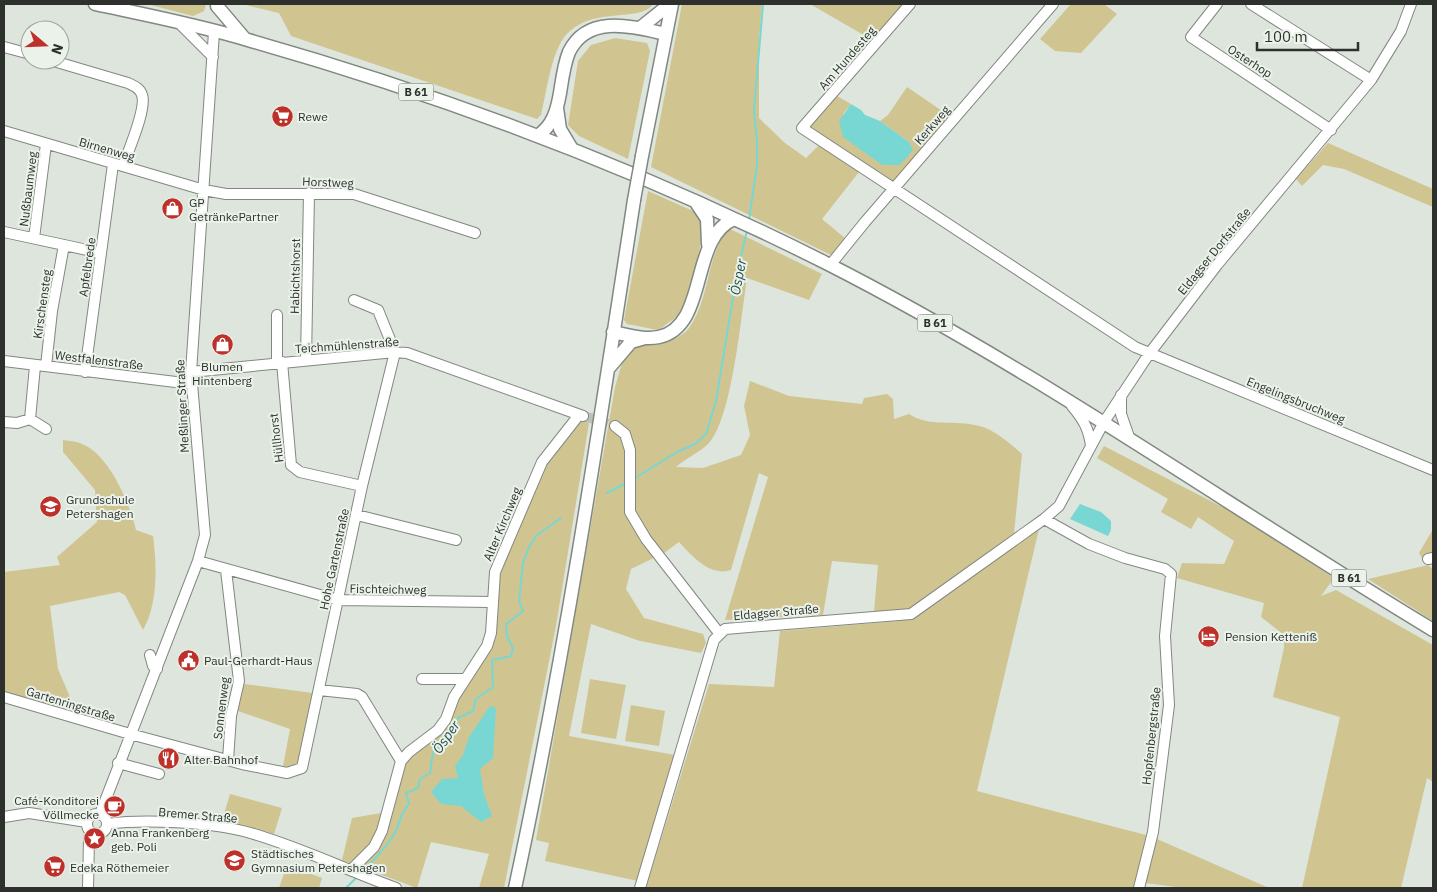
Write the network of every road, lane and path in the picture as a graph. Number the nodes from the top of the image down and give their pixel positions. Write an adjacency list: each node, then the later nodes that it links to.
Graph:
1 (95, 4): 9 (main road, B 61)
2 (671, 4): 10 (main road); 12 (main road)
3 (910, 4): 20 (street, Am Hundesteg)
4 (1054, 4): 27 (street, Kerkweg)
5 (1217, 4): 21 (street, Osterhop)
6 (1251, 4): 18 (street)
7 (1411, 4): 18 (street, Eldagser Dorfstraße)
8 (217, 5): 11 (main road); 13 (main road)
9 (180, 24): 11 (main road, B 61); 16 (street)
10 (640, 28): 12 (main road); 19 (main road)
11 (214, 32): 13 (main road, B 61); 16 (street, Meßlinger Straße)
12 (666, 34): 41 (main road, bridge)
13 (245, 39): 23 (main road, B 61)
14 (4, 47): 15 (street)
15 (20, 51)
16 (213, 57): 28 (street, Meßlinger Straße)
17 (70, 66): 26 (street, Apfelbrede)
18 (1372, 80): 21 (street, Eldagser Dorfstraße)
19 (557, 108): 23 (main road); 25 (main road)
20 (802, 128): 27 (street, Engelingsbruchweg)
21 (1331, 130): 44 (street, Eldagser Dorfstraße)
22 (4, 131): 24 (street, Birnenweg)
23 (537, 136): 25 (main road, B 61)
24 (46, 144): 26 (street, Birnenweg); 34 (street, Nußbaumweg)
25 (572, 149): 30 (main road, B 61)
26 (118, 165): 28 (street, Birnenweg); 36 (street, Apfelbrede)
27 (894, 189): 38 (street, Kerkweg); 44 (street, Engelingsbruchweg)
28 (204, 190): 29 (street, Horstweg); 52 (street, Meßlinger Straße)
29 (309, 193): 33 (street, Horstweg); 45 (street, Habichtshorst)
30 (695, 201): 31 (main road, B 61); 37 (main road)
31 (736, 220): 37 (main road); 38 (main road, B 61)
32 (4, 232): 34 (street)
33 (476, 232)
34 (34, 238): 35 (street)
35 (64, 244): 36 (street); 49 (street, Kirschensteg)
36 (101, 253): 51 (street, Apfelbrede)
37 (706, 254): 42 (main road)
38 (831, 265): 55 (main road, B 61)
39 (354, 300): 43 (street)
40 (277, 315): 47 (street)
41 (613, 332): 42 (main road); 50 (main road)
42 (646, 338): 50 (main road)
43 (395, 352): 45 (street, Teichmühlenstraße); 56 (street, Teichmühlenstraße); 65 (street, Hohe Gartenstraße)
44 (1149, 354): 54 (street, Eldagser Dorfstraße); 64 (street, Engelingsbruchweg)
45 (306, 360): 47 (street, Teichmühlenstraße)
46 (4, 361): 48 (street, Westfalenstraße)
47 (280, 362): 52 (street, Teichmühlenstraße); 65 (street, Hüllhorst)
48 (35, 366): 49 (street, Westfalenstraße); 57 (street)
49 (46, 366): 51 (street, Westfalenstraße)
50 (606, 371): 94 (main road)
51 (85, 372): 53 (street, Westfalenstraße)
52 (192, 372): 53 (street, Meßlinger Straße)
53 (192, 384): 69 (street, Meßlinger Straße)
54 (1121, 395): 59 (street, Eldagser Dorfstraße); 62 (street)
55 (1068, 400): 59 (main road, B 61); 63 (street)
56 (581, 415): 72 (street, Alter Kirchweg)
57 (30, 419): 58 (street); 61 (street)
58 (4, 422)
59 (1104, 422): 62 (main road, B 61); 63 (street, Eldagser Dorfstraße)
60 (615, 426): 74 (street)
61 (46, 429)
62 (1129, 437): 73 (main road, B 61)
63 (1091, 447): 67 (street, Eldagser Dorfstraße)
64 (1433, 470)
65 (362, 486): 66 (street, Hohe Gartenstraße)
66 (356, 515): 68 (street); 71 (street, Hohe Gartenstraße)
67 (1044, 519): 74 (street, Eldagser Straße); 96 (street, Hopfenbergstraße)
68 (456, 540)
69 (198, 561): 70 (street, Fischteichweg); 76 (street, Meßlinger Straße)
70 (226, 570): 71 (street, Fischteichweg); 82 (street, Sonnenweg)
71 (338, 600): 72 (street, Fischteichweg); 79 (street, Hohe Gartenstraße)
72 (492, 602): 78 (street, Alter Kirchweg)
73 (1433, 630)
74 (720, 633): 95 (street, Eldagser Straße)
75 (150, 655): 76 (street)
76 (157, 669): 81 (street, Meßlinger Straße)
77 (422, 679): 78 (street)
78 (464, 679): 83 (street, Alter Kirchweg)
79 (319, 690): 83 (street); 85 (street, Hohe Gartenstraße)
80 (4, 697): 81 (street, Gartenringstraße)
81 (130, 734): 82 (street, Gartenringstraße); 84 (street, Meßlinger Straße)
82 (228, 760): 85 (street, Gartenringstraße)
83 (401, 761): 91 (street)
84 (118, 763): 86 (street); 87 (street, Meßlinger Straße)
85 (299, 771)
86 (159, 774)
87 (100, 814): 89 (street); 90 (street)
88 (4, 816): 90 (street)
89 (107, 824): 90 (street); 91 (street, Bremer Straße)
90 (89, 827): 92 (street)
91 (353, 871): 93 (street, Bremer Straße)
92 (88, 888)
93 (392, 888)
94 (515, 888)
95 (640, 888)
96 (1140, 888)

